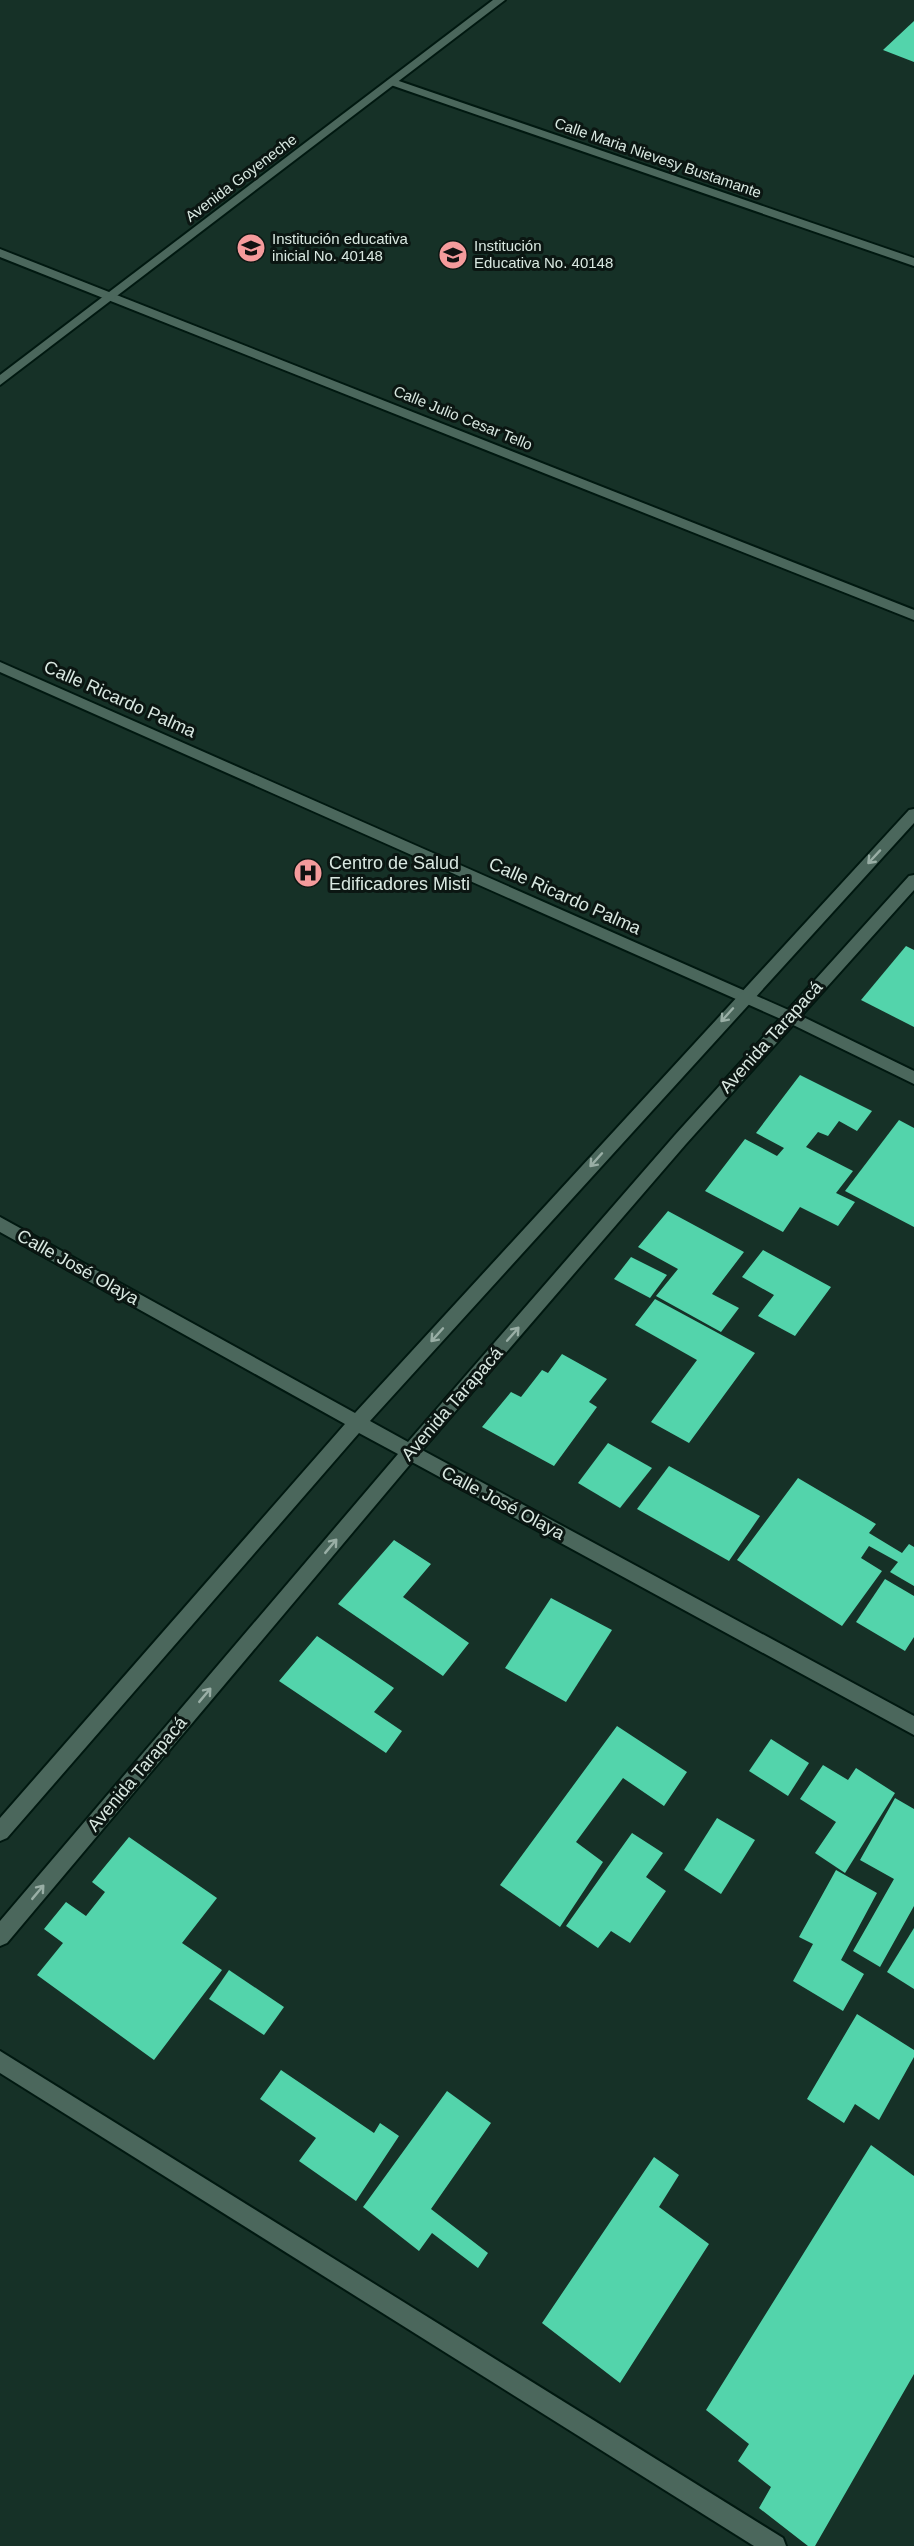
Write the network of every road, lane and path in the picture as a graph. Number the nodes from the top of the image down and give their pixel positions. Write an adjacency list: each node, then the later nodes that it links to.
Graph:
1 (500, 0): 2 (street, Avenida Goyeneche)
2 (392, 82): 4 (street, Calle Maria Nievesy Bustamante); 5 (street, Avenida Goyeneche)
3 (0, 253): 5 (street, Calle Julio Cesar Tello)
4 (914, 262)
5 (111, 295): 6 (street, Avenida Goyeneche); 7 (street, Calle Julio Cesar Tello)
6 (0, 381)
7 (914, 615)
8 (0, 667): 11 (street, Calle Ricardo Palma)
9 (914, 814): 11 (street, one-way to 11)
10 (914, 880): 12 (street, Avenida Tarapacá)
11 (744, 997): 12 (street, Calle Ricardo Palma); 15 (street, one-way to 15)
12 (788, 1016): 13 (street, Calle Ricardo Palma); 16 (street, Avenida Tarapacá, one-way to 12)
13 (914, 1078)
14 (0, 1224): 15 (street, Calle José Olaya)
15 (357, 1423): 16 (street, Calle José Olaya); 18 (street)
16 (410, 1452): 17 (street, Calle José Olaya); 19 (street, Avenida Tarapacá, one-way to 16)
17 (914, 1726)
18 (0, 1832)
19 (0, 1936)
20 (0, 2061): 21 (street)
21 (775, 2546)

